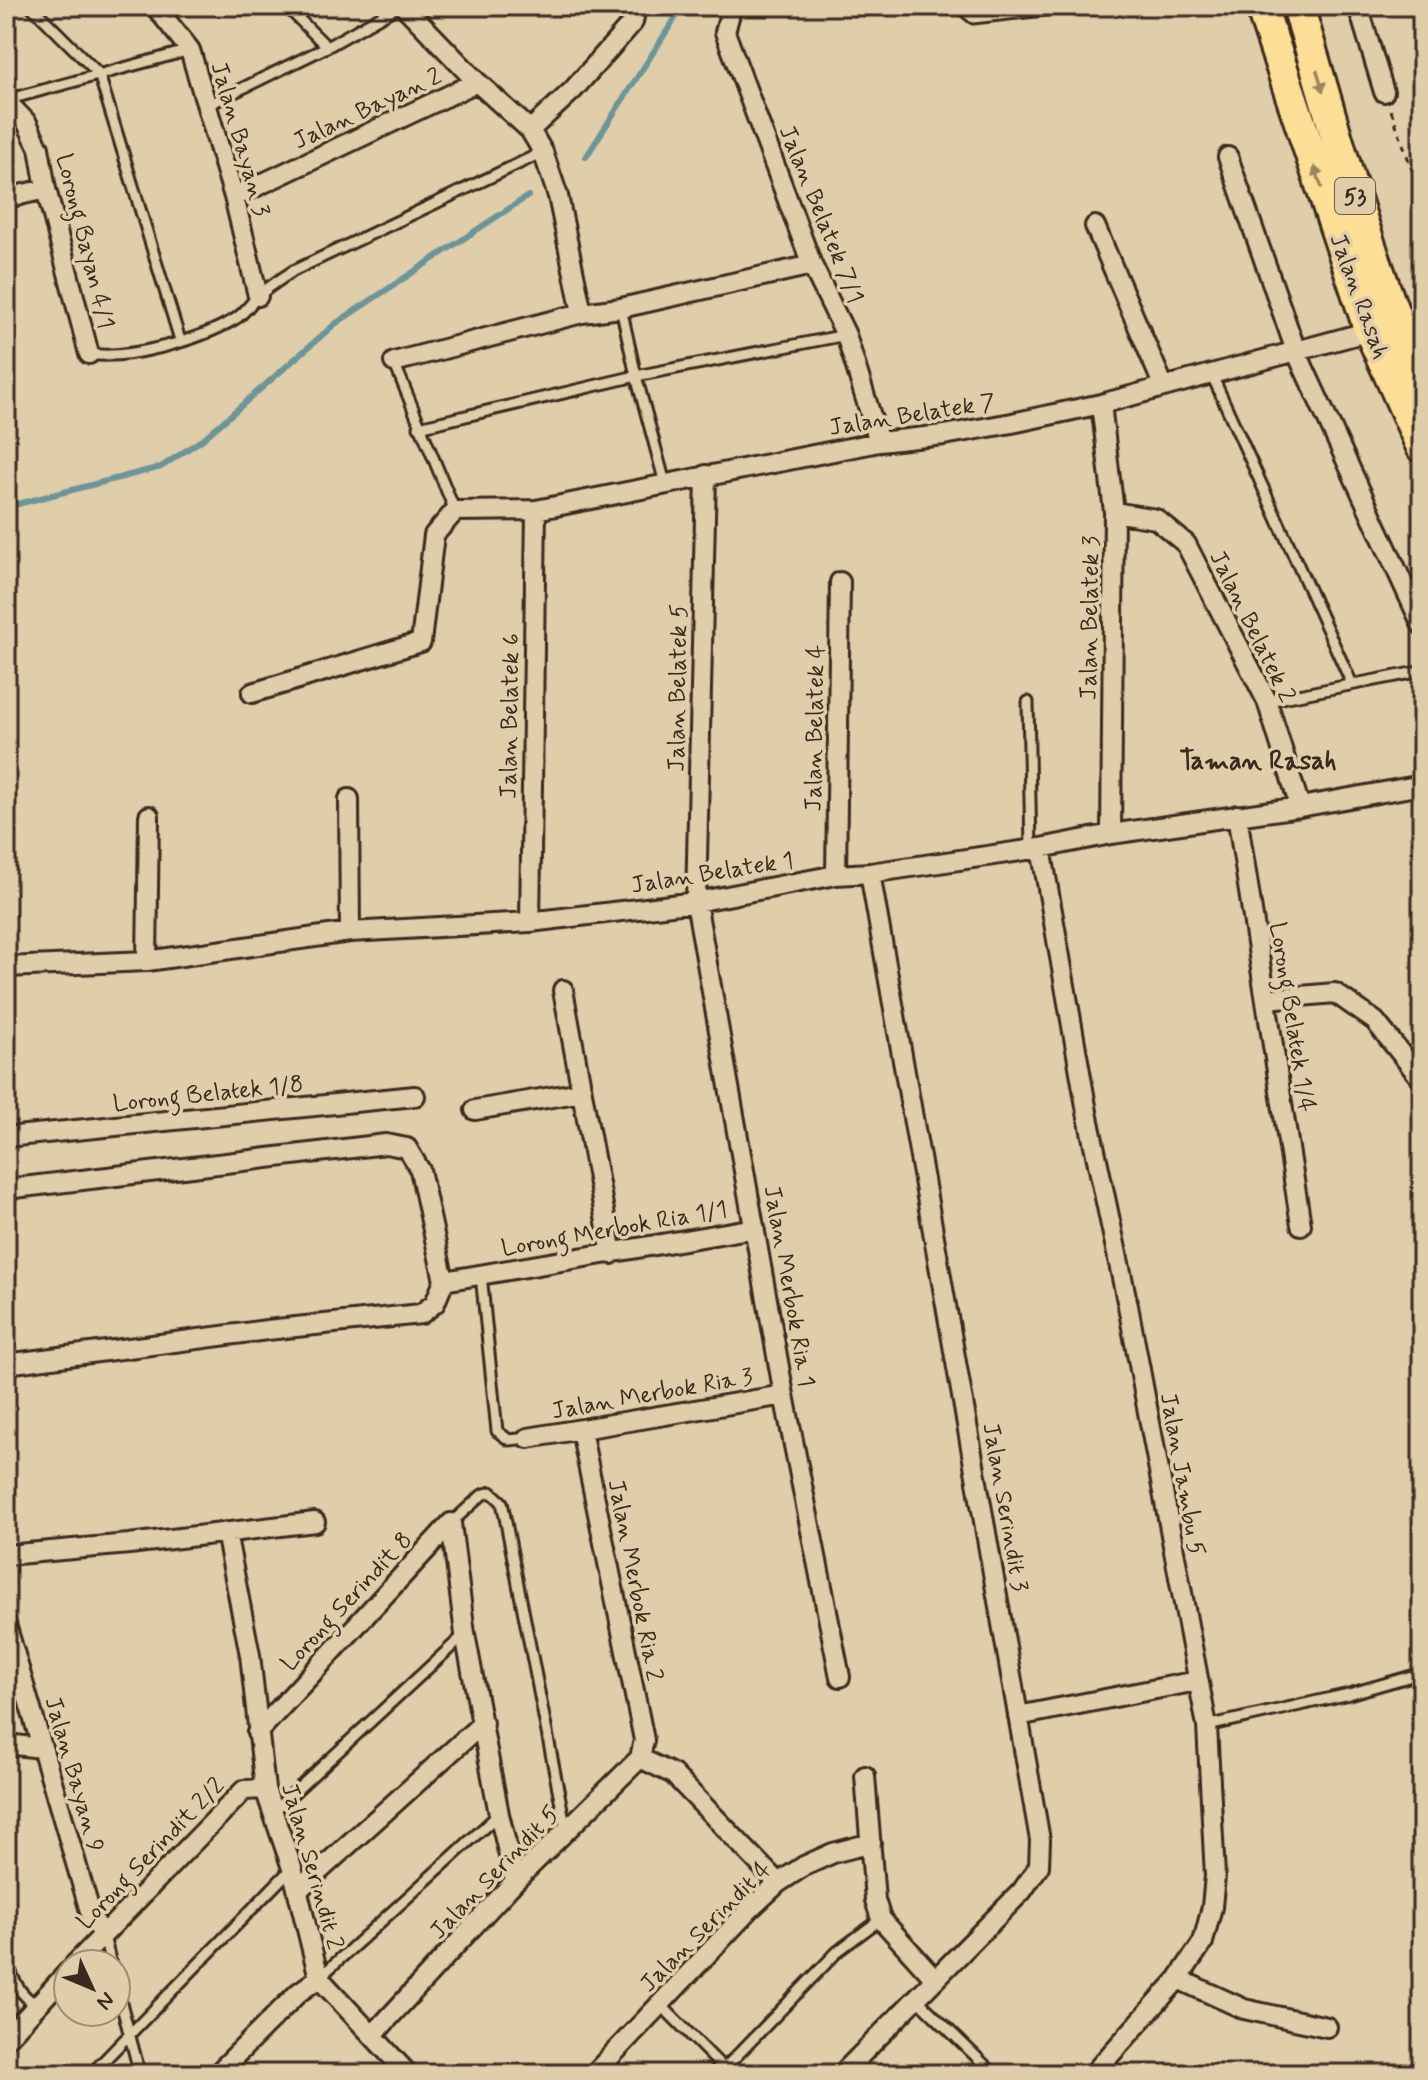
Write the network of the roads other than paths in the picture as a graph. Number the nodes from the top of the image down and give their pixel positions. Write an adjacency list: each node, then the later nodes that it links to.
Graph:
1 (31, 6): 14 (lane)
2 (155, 6): 13 (street, Jalan Bayan 3)
3 (286, 6): 12 (lane)
4 (402, 6): 12 (lane); 15 (street)
5 (636, 6): 19 (street)
6 (732, 6): 26 (street, Jalan Belatek 7/1)
7 (958, 6): 8 (lane)
8 (1081, 6)
9 (1261, 6): 30 (highway, Jalan Rasah / 53, one-way to 9)
10 (1299, 6): 32 (highway, Jalan Rasah / 53, one-way to 32)
11 (1358, 6): 16 (street)
12 (327, 47): 18 (lane)
13 (190, 50): 14 (lane); 18 (street, Jalan Bayan 3)
14 (99, 74): 17 (lane); 33 (lane)
15 (477, 82): 19 (street); 23 (street, Jalan Bayan 2)
16 (1384, 92)
17 (6, 101): 22 (street, Lorong Bayan 4/1)
18 (208, 105): 23 (street, Jalan Bayan 3)
19 (530, 130): 20 (street)
20 (543, 152): 27 (lane); 29 (street)
21 (1228, 157): 34 (street)
22 (46, 189): 24 (street); 35 (street, Lorong Bayan 4/1)
23 (234, 197): 27 (street, Jalan Bayan 3)
24 (6, 198)
25 (1095, 226): 40 (street)
26 (812, 265): 28 (street); 31 (street, Jalan Belatek 7/1)
27 (258, 296): 33 (lane)
28 (621, 308): 29 (street); 38 (lane)
29 (582, 313): 36 (street)
30 (1370, 331): 34 (street, Jalan Belatek 7); 44 (highway, Jalan Rasah / 53)
31 (846, 335): 38 (lane); 43 (street, Jalan Belatek 7/1)
32 (1413, 337): 39 (highway, Jalan Rasah / 53)
33 (180, 340): 35 (lane)
34 (1296, 351): 37 (street, Jalan Belatek 7); 51 (street)
35 (89, 354)
36 (394, 362): 42 (lane)
37 (1211, 373): 40 (street, Jalan Belatek 7); 53 (lane)
38 (636, 376): 42 (lane); 46 (lane)
39 (1422, 383)
40 (1164, 387): 41 (street, Jalan Belatek 7)
41 (1101, 404): 43 (street, Jalan Belatek 7); 49 (street, Jalan Belatek 3)
42 (419, 427): 48 (lane)
43 (879, 442): 45 (street, Jalan Belatek 7)
44 (1422, 447)
45 (706, 475): 46 (street, Jalan Belatek 7); 67 (street, Jalan Belatek 5)
46 (665, 483): 47 (street, Jalan Belatek 7)
47 (536, 510): 48 (street, Jalan Belatek 7); 68 (street, Jalan Belatek 6)
48 (455, 511): 54 (street)
49 (1114, 512): 55 (street, Jalan Belatek 2); 63 (street, Jalan Belatek 3)
50 (840, 582): 66 (street, Jalan Belatek 4)
51 (1422, 625)
52 (1422, 671): 53 (lane)
53 (1352, 684): 55 (lane)
54 (252, 693)
55 (1267, 701): 60 (street, Jalan Belatek 2)
56 (1028, 702): 64 (lane)
57 (1422, 785): 58 (street); 60 (street, Jalan Belatek 1)
58 (1422, 792)
59 (349, 799): 69 (street)
60 (1300, 807): 61 (street, Jalan Belatek 1)
61 (1237, 815): 63 (street, Jalan Belatek 1); 73 (street, Lorong Belatek 1/4)
62 (149, 816): 70 (street)
63 (1111, 834): 64 (street, Jalan Belatek 1)
64 (1036, 848): 65 (street, Jalan Belatek 1); 98 (street, Jalan Jambu 5)
65 (870, 873): 66 (street, Jalan Belatek 1); 99 (street, Jalan Serindit 3)
66 (836, 875): 67 (street, Jalan Belatek 1)
67 (696, 902): 68 (street, Jalan Belatek 1); 81 (street, Jalan Merbok Ria 1)
68 (530, 922): 69 (street, Jalan Belatek 1)
69 (350, 932): 70 (street, Jalan Belatek 1)
70 (147, 961): 71 (street, Jalan Belatek 1)
71 (6, 967)
72 (563, 990): 75 (street)
73 (1266, 999): 74 (street); 80 (street, Lorong Belatek 1/4)
74 (1422, 1080)
75 (582, 1092): 77 (street); 82 (street)
76 (415, 1096): 78 (street, Lorong Belatek 1/8)
77 (475, 1110)
78 (6, 1137)
79 (6, 1189): 84 (street)
80 (1301, 1225)
81 (755, 1228): 82 (street, Lorong Merbok Ria 1/1); 86 (street, Jalan Merbok Ria 1)
82 (612, 1254): 83 (street, Lorong Merbok Ria 1/1)
83 (481, 1275): 84 (street, Lorong Merbok Ria 1/1); 88 (lane)
84 (444, 1281): 85 (street)
85 (6, 1364)
86 (784, 1395): 87 (street, Jalan Merbok Ria 3); 97 (street, Jalan Merbok Ria 1)
87 (581, 1430): 88 (street, Jalan Merbok Ria 3); 105 (street, Jalan Merbok Ria 2)
88 (528, 1438)
89 (315, 1522): 91 (street)
90 (451, 1523): 94 (street, Lorong Serindit 8); 102 (street, Lorong Serindit 8); 110 (lane)
91 (226, 1532): 92 (street); 102 (street, Jalan Serindit 2)
92 (6, 1555)
93 (6, 1624): 95 (street, Jalan Bayan 9)
94 (465, 1634): 100 (street, Lorong Serindit 8); 108 (lane)
95 (11, 1653): 104 (street, Jalan Bayan 9)
96 (1422, 1673): 101 (lane)
97 (840, 1677)
98 (1197, 1681): 99 (street); 101 (street, Jalan Jambu 5)
99 (1018, 1716): 122 (street, Jalan Serindit 3)
100 (483, 1723): 109 (street, Lorong Serindit 8); 115 (street)
101 (1207, 1726): 123 (street, Jalan Jambu 5)
102 (257, 1733): 107 (street, Jalan Serindit 2)
103 (6, 1744): 104 (street)
104 (42, 1748): 117 (street, Jalan Bayan 9)
105 (642, 1749): 110 (street, Jalan Serindit 5); 114 (street)
106 (865, 1776): 111 (street)
107 (265, 1789): 108 (street, Jalan Serindit 2); 117 (street, Lorong Serindit 2/2)
108 (274, 1811): 112 (street, Jalan Serindit 2)
109 (499, 1814): 113 (street, Lorong Serindit 8); 121 (lane)
110 (566, 1830): 113 (street, Jalan Serindit 5)
111 (871, 1843): 114 (street, Jalan Serindit 4); 116 (street)
112 (292, 1868): 115 (street, Jalan Serindit 2); 130 (lane)
113 (515, 1881): 131 (street, Jalan Serindit 5)
114 (778, 1883): 126 (street, Jalan Serindit 4)
115 (298, 1890): 121 (street, Jalan Serindit 2)
116 (881, 1919): 122 (street); 133 (lane)
117 (103, 1934): 118 (street, Lorong Serindit 2/2); 119 (lane)
118 (90, 1948)
119 (107, 1948)
120 (6, 1960): 127 (lane)
121 (319, 1978): 131 (street, Jalan Serindit 2); 136 (street)
122 (935, 1979): 125 (street, Jalan Serindit 3)
123 (1178, 1979): 128 (street); 141 (street, Jalan Jambu 5)
124 (52, 1989): 127 (street)
125 (917, 1999): 139 (street, Jalan Serindit 3); 140 (lane)
126 (660, 2004): 133 (lane); 138 (street, Jalan Serindit 4)
127 (37, 2005): 132 (street)
128 (1327, 2027)
129 (127, 2028): 130 (lane)
130 (129, 2034): 134 (lane); 135 (lane)
131 (373, 2035): 137 (street, Jalan Serindit 2)
132 (6, 2039)
133 (724, 2072)
134 (91, 2074)
135 (140, 2074)
136 (217, 2074)
137 (408, 2074)
138 (594, 2074)
139 (842, 2074)
140 (994, 2074)
141 (1093, 2074)

